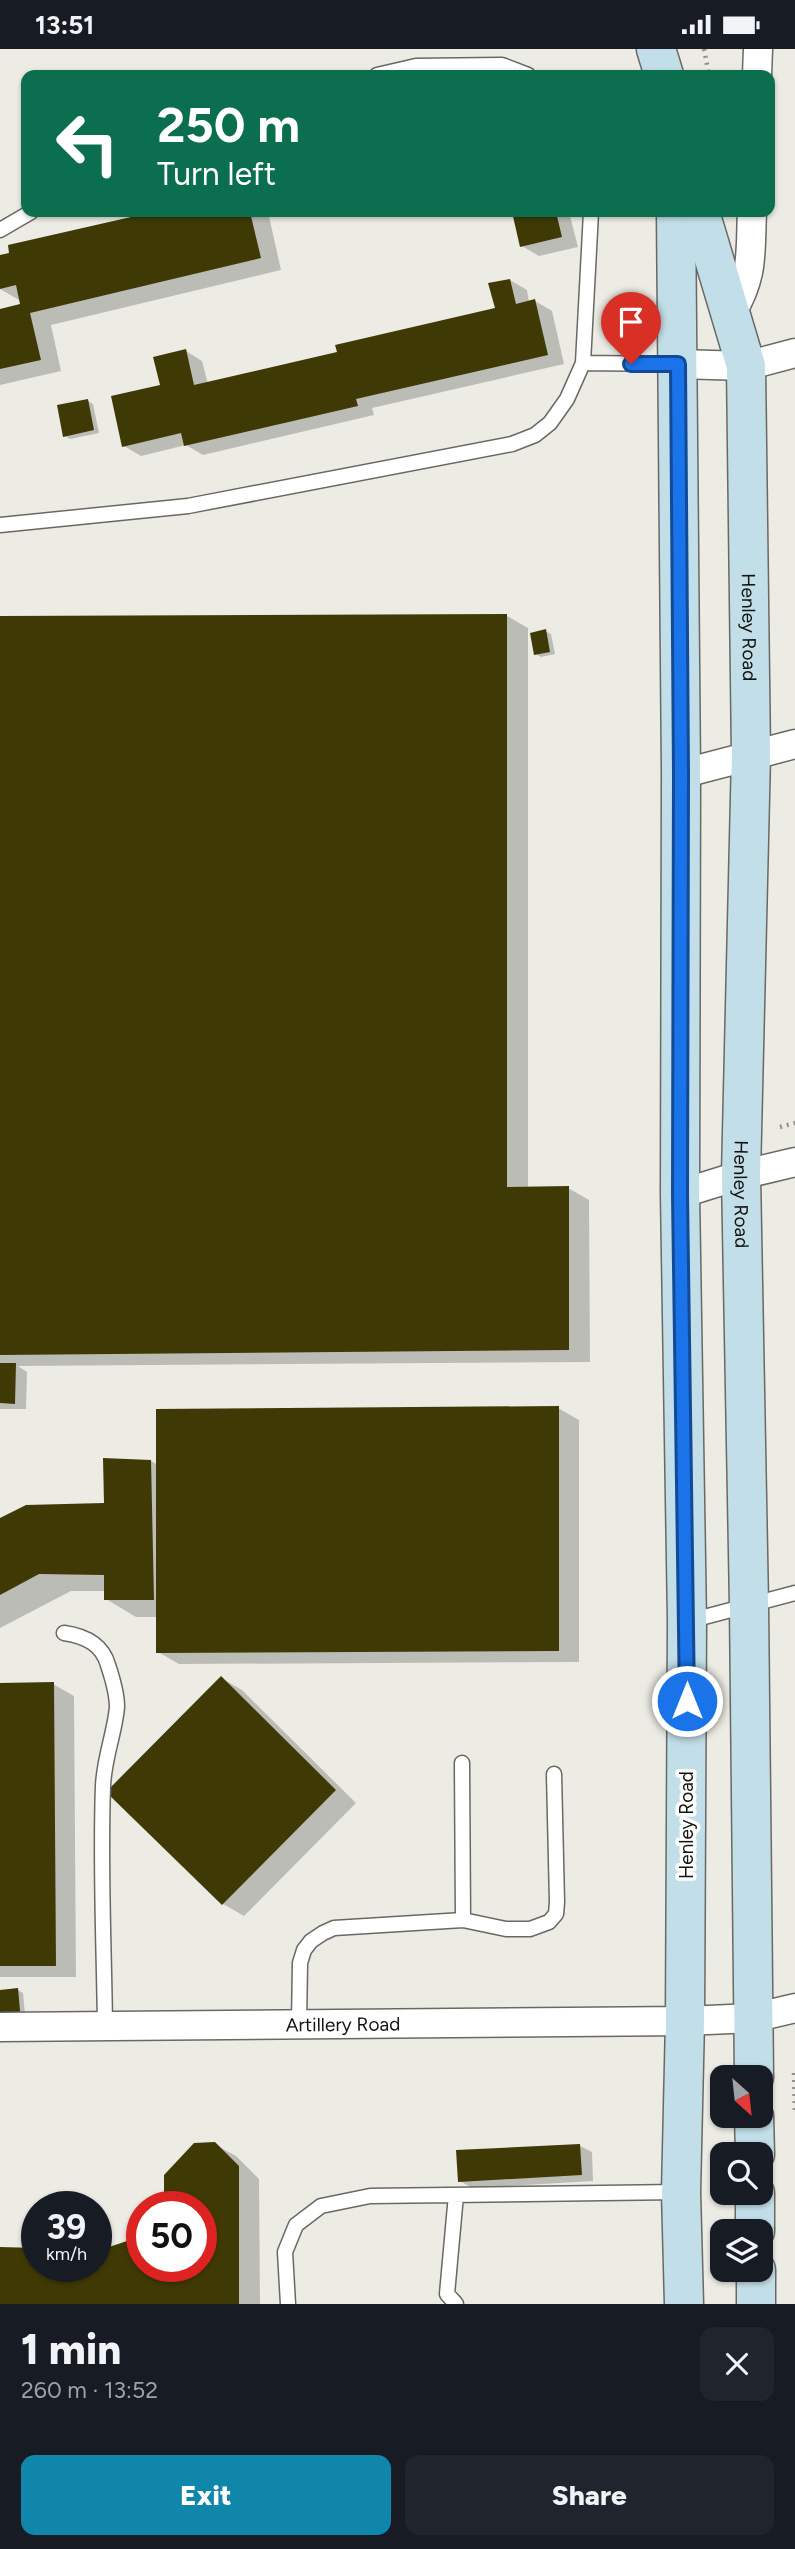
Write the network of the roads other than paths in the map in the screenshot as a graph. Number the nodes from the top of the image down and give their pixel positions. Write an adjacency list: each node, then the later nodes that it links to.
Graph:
1 (656, 49): 5 (main road)
2 (758, 49): 6 (street)
3 (399, 70): 4 (lane)
4 (515, 70)
5 (662, 70)
6 (757, 70)
7 (22, 217): 12 (lane)
8 (591, 217): 15 (lane)
9 (676, 217): 16 (main road, Henley Road)
10 (702, 217): 13 (main road, Henley Road)
11 (752, 217): 13 (street)
12 (0, 230)
13 (731, 314): 17 (main road, Henley Road)
14 (795, 353): 17 (street)
15 (583, 363): 16 (lane); 18 (lane)
16 (678, 364): 17 (street); 21 (main road, Henley Road)
17 (746, 366): 20 (main road, Henley Road)
18 (0, 525)
19 (795, 744): 20 (street)
20 (751, 755): 21 (street); 23 (main road, Henley Road)
21 (681, 774): 24 (main road, Henley Road)
22 (795, 1162): 23 (street)
23 (740, 1175): 24 (street); 26 (main road, Henley Road)
24 (680, 1194): 27 (main road, Henley Road)
25 (795, 1593): 26 (lane)
26 (750, 1605): 27 (lane); 33 (main road, Henley Road)
27 (687, 1621): 34 (main road, Henley Road)
28 (64, 1633): 36 (lane)
29 (462, 1763): 31 (lane)
30 (554, 1774): 31 (lane)
31 (463, 1920): 35 (lane)
32 (795, 2008): 33 (street, Artillery Road)
33 (753, 2018): 34 (street, Artillery Road); 38 (main road, Henley Road)
34 (685, 2021): 35 (street, Artillery Road); 39 (main road, Henley Road)
35 (299, 2024): 36 (street, Artillery Road)
36 (105, 2026): 37 (street, Artillery Road)
37 (0, 2027)
38 (754, 2065)
39 (681, 2192): 40 (lane); 44 (main road, Henley Road)
40 (456, 2195): 42 (lane); 43 (lane)
41 (756, 2282): 45 (main road)
42 (288, 2304)
43 (456, 2304)
44 (684, 2304)
45 (756, 2304)

